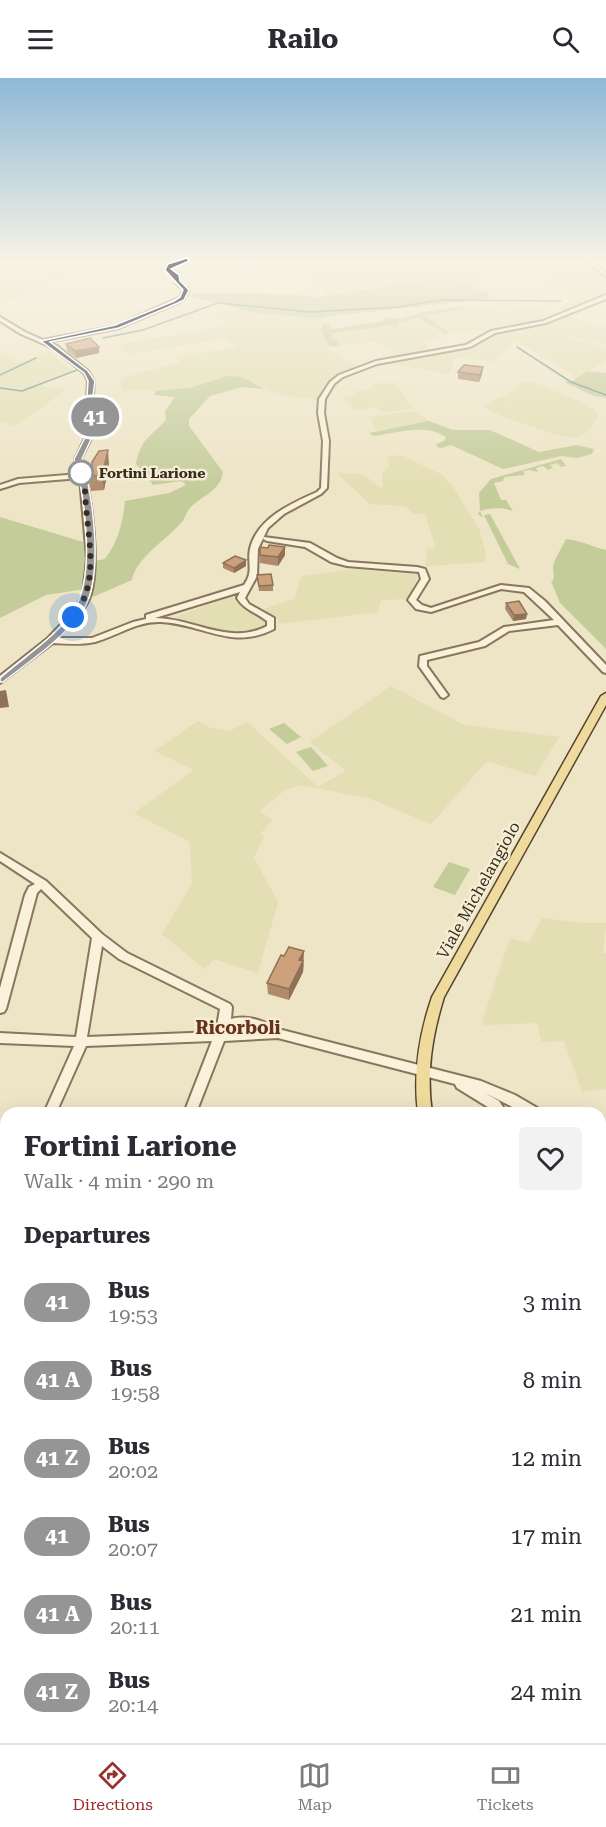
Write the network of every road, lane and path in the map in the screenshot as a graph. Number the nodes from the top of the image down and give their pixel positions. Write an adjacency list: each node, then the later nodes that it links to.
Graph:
1 (33, 337): 4 (street)
2 (66, 337): 4 (street)
3 (486, 337): 8 (street)
4 (44, 341): 5 (street)
5 (82, 476): 6 (street); 11 (street)
6 (0, 487)
7 (267, 539): 10 (street)
8 (246, 587): 9 (street); 9 (street)
9 (135, 622): 11 (street)
10 (560, 622): 12 (street); 14 (street)
11 (51, 640): 13 (street)
12 (606, 670)
13 (0, 680)
14 (444, 695)
15 (606, 696): 23 (main road, Viale Michelangiolo)
16 (0, 856): 17 (street)
17 (42, 884): 18 (street); 19 (street)
18 (98, 937): 20 (street); 22 (street)
19 (0, 1009)
20 (221, 1031): 22 (street); 23 (street); 26 (street)
21 (0, 1038): 22 (street)
22 (80, 1042): 25 (street)
23 (422, 1072): 24 (street); 27 (main road, Viale Michelangiolo)
24 (451, 1078): 28 (street); 29 (street)
25 (53, 1107)
26 (192, 1107)
27 (425, 1107)
28 (496, 1107)
29 (524, 1107)

